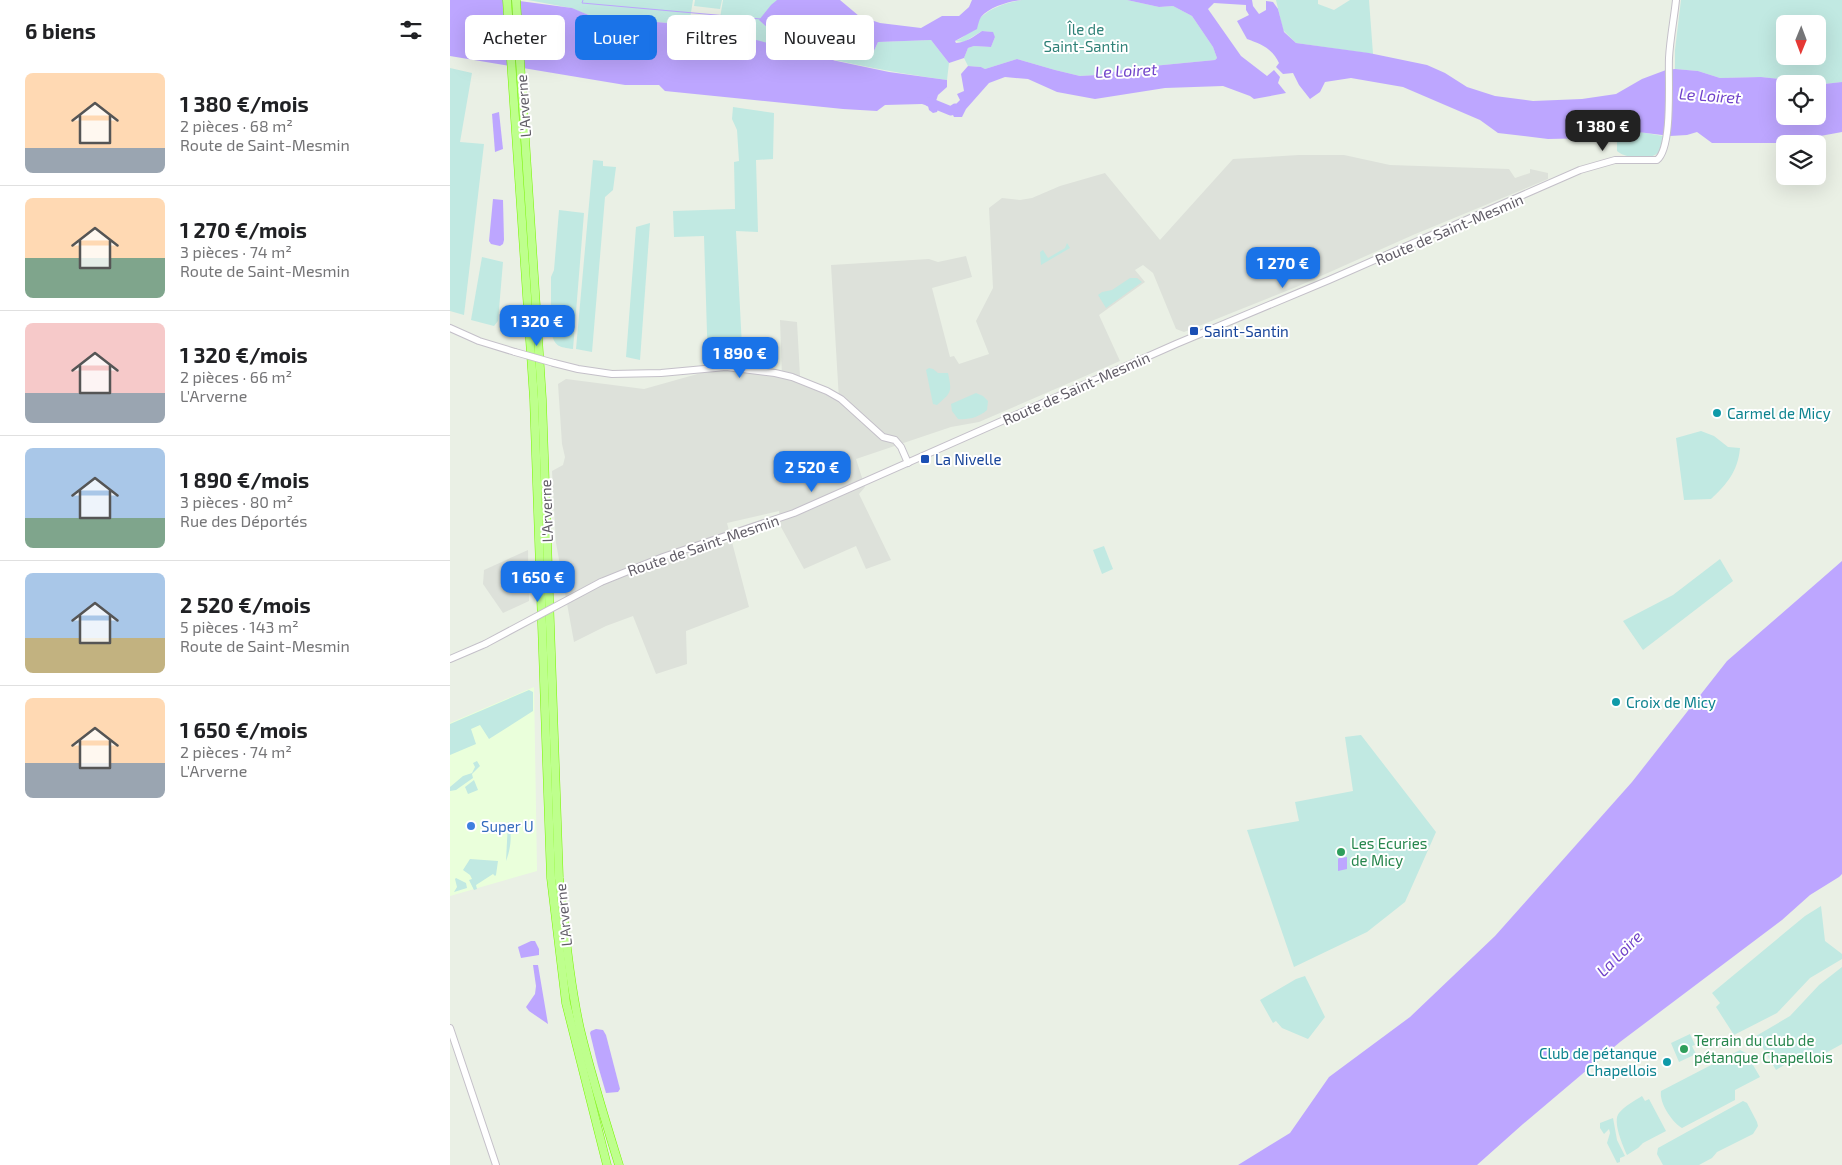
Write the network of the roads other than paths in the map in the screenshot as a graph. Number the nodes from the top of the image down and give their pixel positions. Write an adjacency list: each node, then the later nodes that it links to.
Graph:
1 (507, 0): 4 (highway, L'Arverne)
2 (516, 0): 4 (highway, L'Arverne)
3 (1676, 0): 6 (main road, Route de Saint-Mesmin)
4 (517, 87): 10 (highway, L'Arverne); 11 (highway, L'Arverne)
5 (450, 328): 6 (main road, bridge)
6 (908, 463): 7 (main road, Route de Saint-Mesmin, bridge)
7 (450, 659)
8 (450, 1028): 9 (main road)
9 (496, 1165)
10 (607, 1165)
11 (619, 1165)

